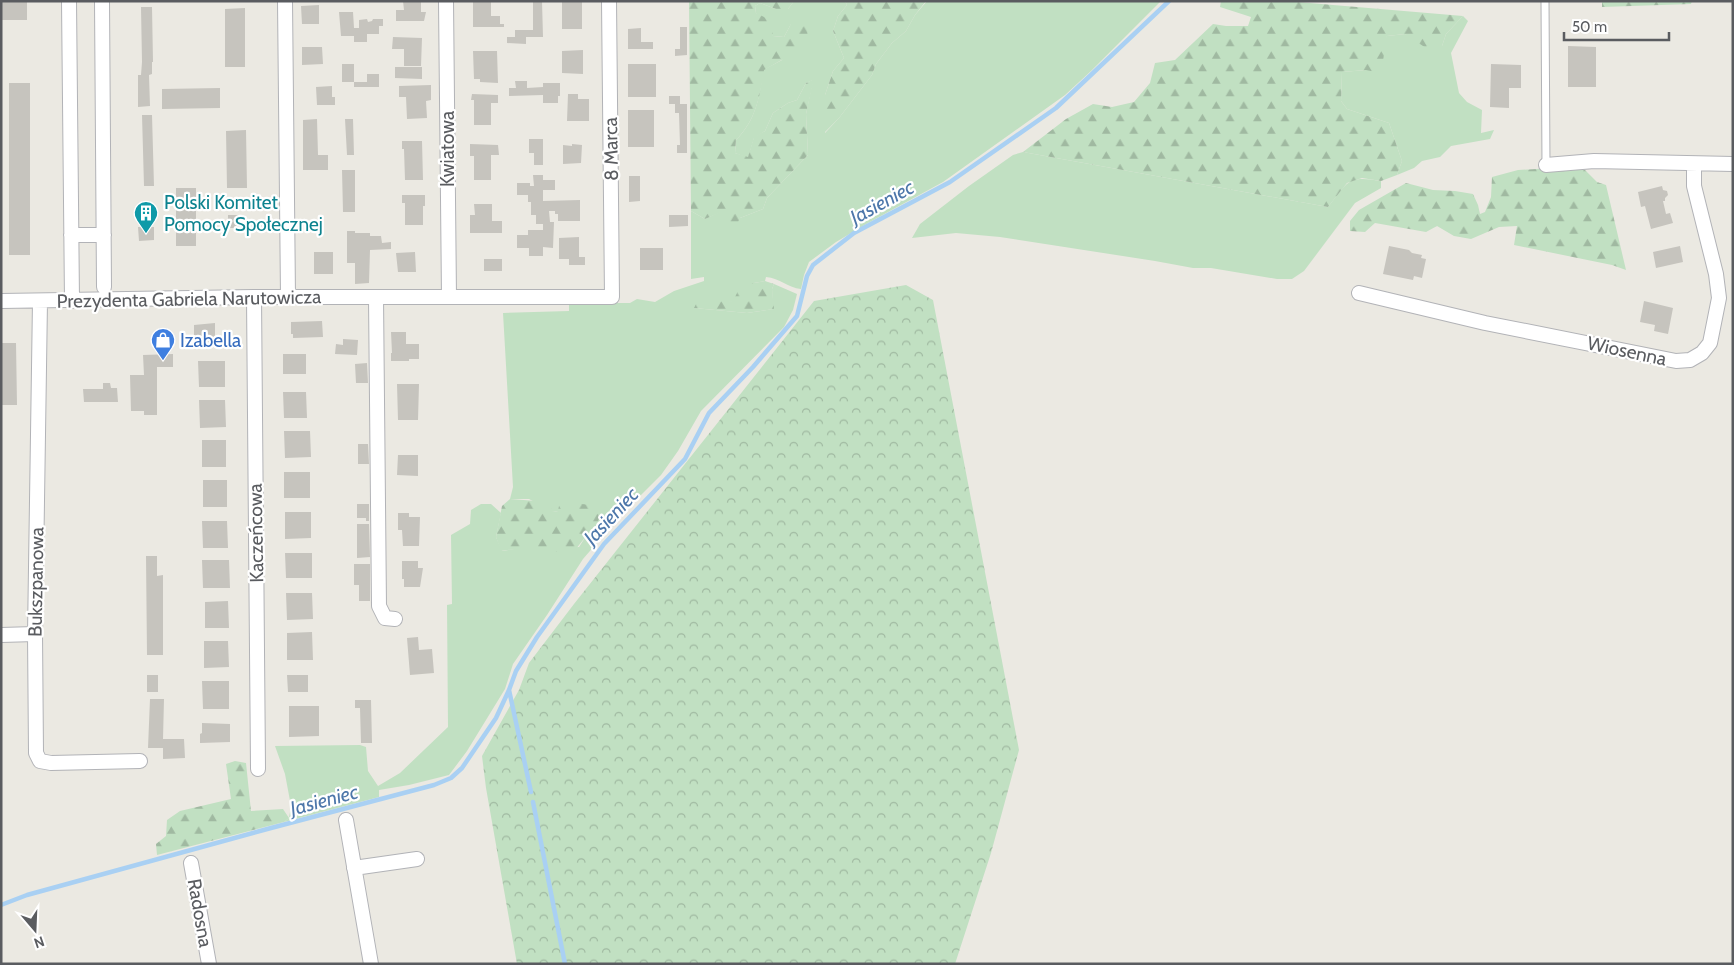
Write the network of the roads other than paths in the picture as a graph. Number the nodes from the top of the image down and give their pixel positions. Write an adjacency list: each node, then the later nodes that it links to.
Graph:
1 (69, 1): 11 (street)
2 (102, 1): 10 (street)
3 (285, 1): 15 (street)
4 (446, 1): 17 (street, Kwiatowa)
5 (609, 1): 18 (street, 8 Marca)
6 (1545, 1): 7 (lane)
7 (1546, 164): 8 (street)
8 (1694, 164): 9 (street); 13 (street, Wiosenna)
9 (1733, 164)
10 (104, 234): 11 (street); 12 (street)
11 (71, 235): 20 (street)
12 (104, 287)
13 (1359, 293)
14 (254, 297): 15 (street, Prezydenta Gabriela Narutowicza); 20 (street, Prezydenta Gabriela Narutowicza); 26 (street, Kaczeńcowa)
15 (288, 297): 16 (street, Prezydenta Gabriela Narutowicza)
16 (376, 297): 17 (street, Prezydenta Gabriela Narutowicza); 22 (street)
17 (449, 297): 18 (street, Prezydenta Gabriela Narutowicza)
18 (612, 297)
19 (40, 301): 20 (street, Prezydenta Gabriela Narutowicza); 21 (street, Prezydenta Gabriela Narutowicza); 23 (street, Bukszpanowa)
20 (72, 301)
21 (1, 302)
22 (396, 620)
23 (35, 634): 24 (street); 25 (street, Bukszpanowa)
24 (1, 635)
25 (140, 761)
26 (258, 769)
27 (346, 820): 30 (street)
28 (416, 859): 30 (street)
29 (191, 863): 31 (street, Radosna)
30 (354, 868): 32 (street)
31 (209, 964)
32 (371, 964)

